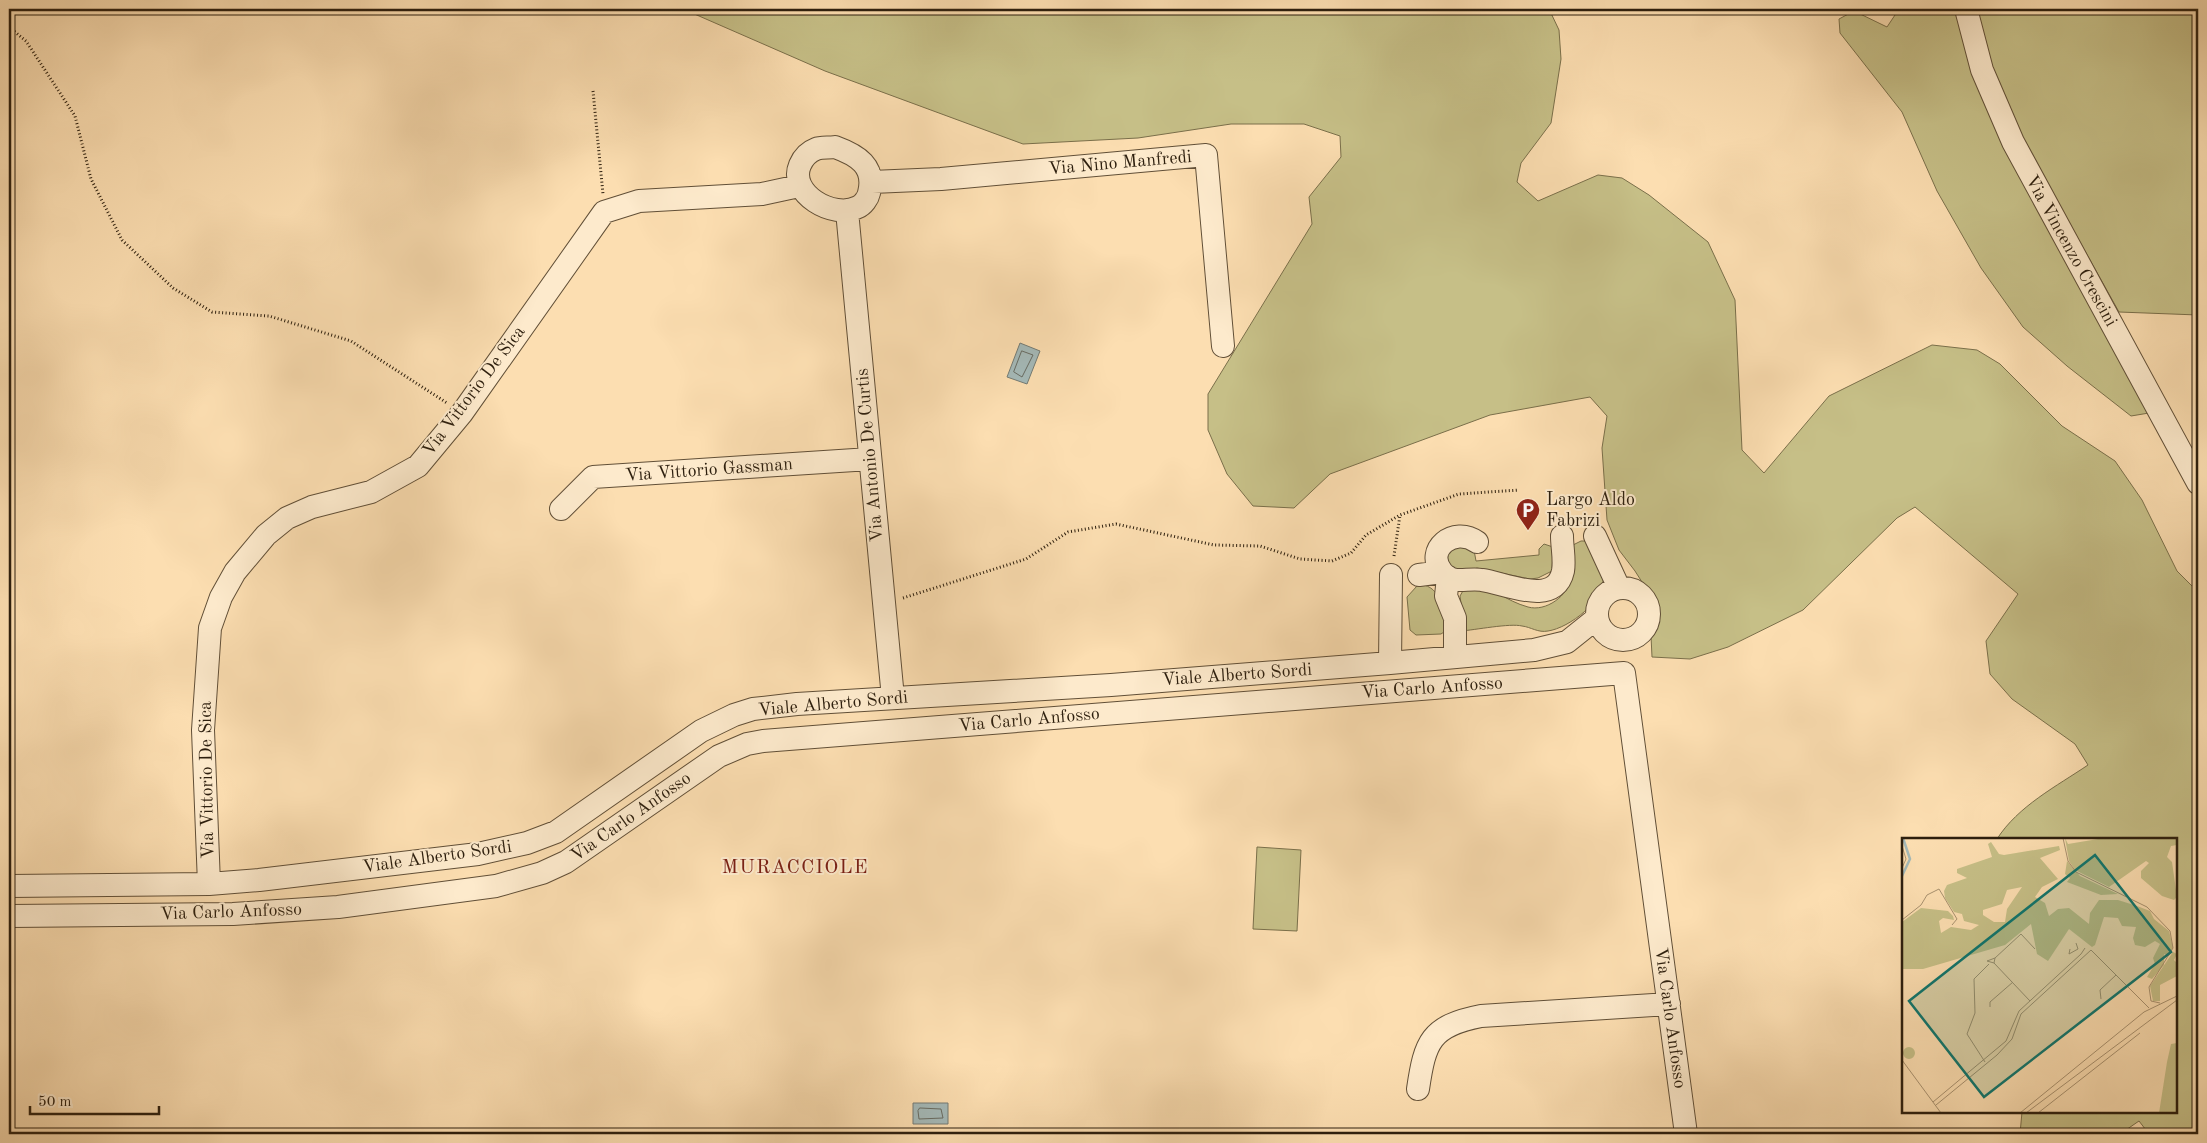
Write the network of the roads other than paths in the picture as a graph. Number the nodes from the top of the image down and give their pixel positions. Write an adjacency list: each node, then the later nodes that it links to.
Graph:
1 (1966, 9): 7 (street, Via Vincenzo Crescini)
2 (872, 182): 3 (street); 4 (street); 5 (street, Via Nino Manfredi)
3 (799, 186): 4 (street); 24 (street, Via Vittorio De Sica)
4 (847, 211): 6 (street, Via Antonio De Curtis)
5 (1223, 346)
6 (870, 459): 8 (street, Via Vittorio Gassman); 22 (street, Via Antonio De Curtis)
7 (2198, 483)
8 (562, 509)
9 (1562, 536): 14 (street)
10 (1595, 536): 15 (street)
11 (1477, 542): 14 (street)
12 (1391, 575): 19 (street)
13 (1419, 575): 14 (street)
14 (1445, 575): 18 (street)
15 (1619, 588): 16 (street); 17 (street)
16 (1596, 618): 17 (street); 18 (street, Viale Alberto Sordi)
17 (1624, 641): 20 (street)
18 (1455, 657): 19 (street, Viale Alberto Sordi)
19 (1390, 663): 21 (street, Viale Alberto Sordi)
20 (1624, 673): 23 (street, Via Carlo Anfosso); 27 (street, Via Carlo Anfosso)
21 (1111, 685): 22 (street, Viale Alberto Sordi); 23 (street)
22 (892, 698): 24 (street, Viale Alberto Sordi)
23 (1114, 713): 26 (street, Via Carlo Anfosso)
24 (209, 884): 25 (street, Viale Alberto Sordi)
25 (9, 886)
26 (9, 916)
27 (1669, 1004): 28 (street); 29 (street, Via Carlo Anfosso)
28 (1418, 1089)
29 (1686, 1134)

